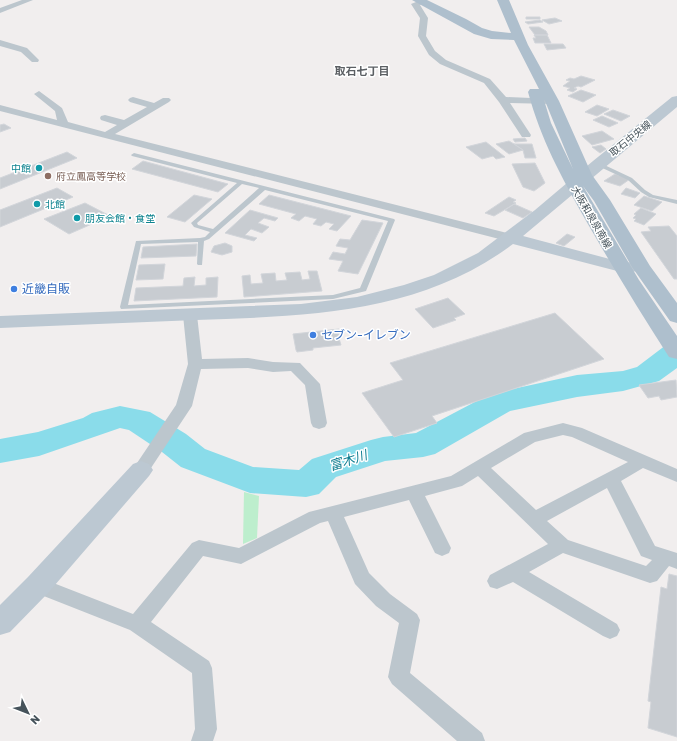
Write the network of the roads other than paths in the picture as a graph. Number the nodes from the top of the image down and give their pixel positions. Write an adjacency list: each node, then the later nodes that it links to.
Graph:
1 (29, 0): 4 (street)
2 (503, 0): 5 (main road, 大阪和泉泉南線)
3 (424, 1): 5 (main road); 11 (street)
4 (0, 11)
5 (518, 34): 13 (main road, 大阪和泉泉南線)
6 (0, 43): 7 (street)
7 (35, 60)
8 (39, 94): 18 (street)
9 (133, 100): 14 (street)
10 (166, 100): 14 (street)
11 (503, 100): 13 (street); 19 (street)
12 (677, 100): 22 (street, 取石中央線)
13 (545, 101): 23 (main road, 大阪和泉泉南線)
14 (155, 106): 17 (street)
15 (0, 108): 18 (street)
16 (105, 118): 17 (street)
17 (126, 124): 20 (street)
18 (64, 125): 20 (street)
19 (526, 135)
20 (105, 136): 27 (street)
21 (134, 155): 24 (lane)
22 (598, 164): 23 (street, 取石中央線); 26 (lane)
23 (579, 181): 30 (street, 取石中央線); 33 (main road, 大阪和泉泉南線); 34 (main road, 大阪和泉泉南線)
24 (241, 182): 25 (lane); 29 (lane)
25 (263, 188): 28 (lane); 29 (lane)
26 (677, 202)
27 (401, 211): 28 (lane); 30 (street)
28 (392, 220): 35 (lane)
29 (214, 231): 31 (lane)
30 (510, 238): 33 (street); 36 (street, 取石中央線)
31 (201, 240): 32 (lane); 35 (lane)
32 (200, 264)
33 (621, 267): 34 (street); 39 (main road, 大阪和泉泉南線)
34 (641, 267): 37 (main road, 大阪和泉泉南線)
35 (123, 313): 36 (street, 取石中央線); 38 (street, 取石中央線)
36 (190, 315): 40 (street)
37 (677, 317)
38 (0, 322)
39 (673, 346)
40 (196, 364): 41 (street); 44 (street)
41 (319, 423)
42 (643, 461): 43 (street); 45 (street); 46 (street)
43 (479, 467): 47 (street); 49 (street)
44 (141, 470): 53 (street)
45 (677, 476)
46 (611, 478): 49 (street); 52 (street)
47 (414, 492): 48 (street); 51 (street)
48 (333, 512): 55 (street); 58 (street)
49 (535, 519): 50 (street)
50 (561, 545): 52 (street); 56 (street)
51 (442, 548)
52 (671, 560)
53 (38, 585): 54 (street); 55 (street)
54 (0, 623)
55 (137, 624): 57 (street)
56 (610, 630)
57 (202, 741)
58 (474, 741)

